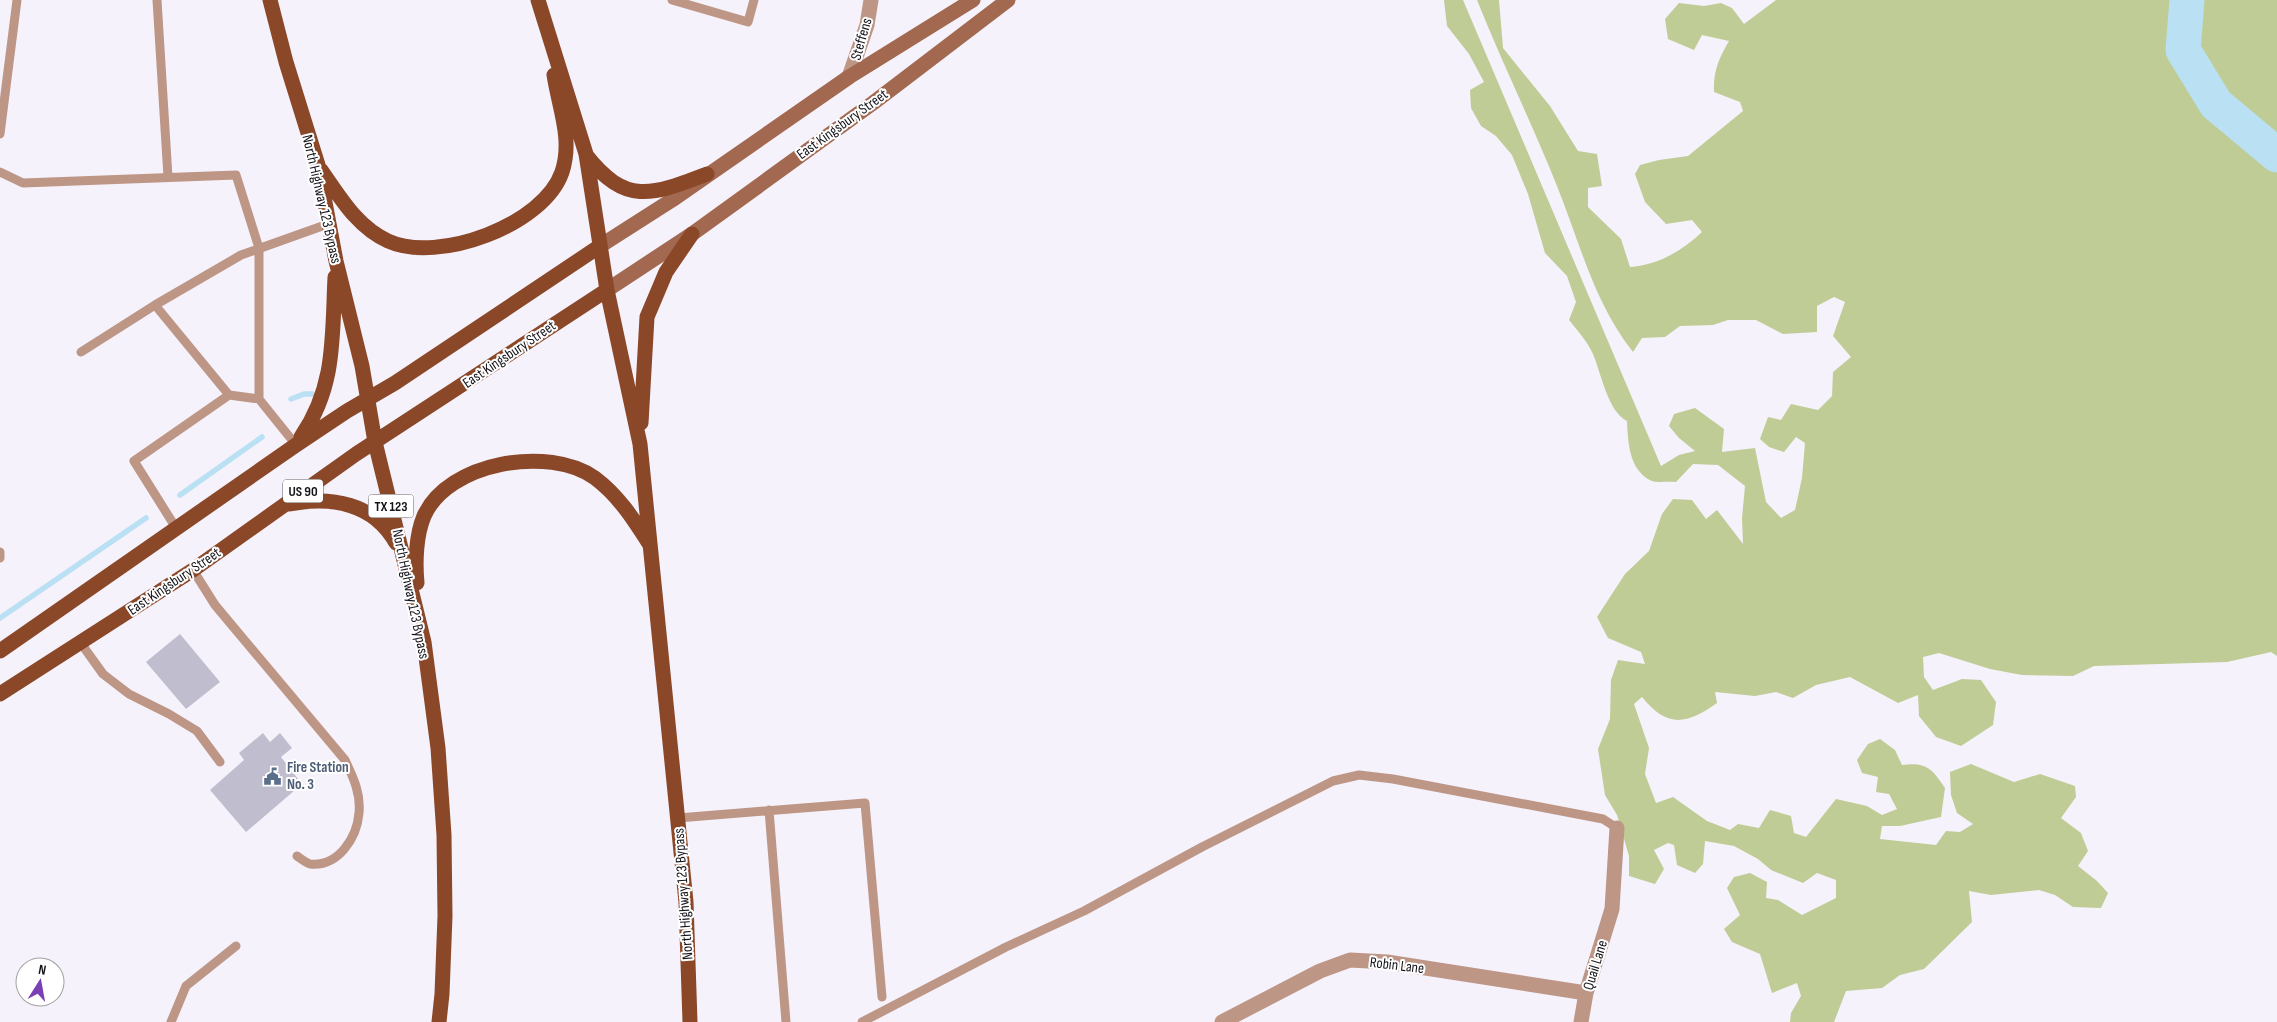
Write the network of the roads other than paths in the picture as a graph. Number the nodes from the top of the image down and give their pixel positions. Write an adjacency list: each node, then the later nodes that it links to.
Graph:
1 (17, 0): 12 (lane)
2 (157, 0): 17 (lane)
3 (270, 0): 14 (main road, North Highway 123 Bypass / TX 123)
4 (538, 0): 10 (main road, North Highway 123 Bypass)
5 (672, 0): 6 (lane)
6 (754, 0)
7 (871, 0): 11 (street, Steffens)
8 (973, 0): 11 (main road, US 90)
9 (1008, 0): 19 (main road, East Kingsbury Street / US 90)
10 (544, 17): 13 (main road, North Highway 123 Bypass); 14 (main road)
11 (849, 77): 16 (main road, US 90)
12 (0, 134)
13 (586, 154): 16 (main road); 20 (main road, North Highway 123 Bypass)
14 (318, 165): 18 (main road, North Highway 123 Bypass / TX 123)
15 (0, 172): 17 (lane)
16 (707, 174): 20 (main road, US 90)
17 (168, 177): 21 (lane)
18 (328, 224): 21 (lane); 22 (main road, North Highway 123 Bypass / TX 123)
19 (692, 234): 23 (main road, East Kingsbury Street / US 90); 30 (main road)
20 (600, 246): 23 (main road, North Highway 123 Bypass); 28 (main road, US 90)
21 (259, 248): 24 (lane); 27 (lane)
22 (336, 261): 28 (main road, North Highway 123 Bypass / TX 123); 31 (main road)
23 (607, 290): 29 (main road, East Kingsbury Street / US 90); 30 (main road, North Highway 123 Bypass)
24 (155, 305): 25 (lane); 26 (lane)
25 (81, 352)
26 (229, 394): 27 (lane); 33 (lane)
27 (259, 399): 31 (lane)
28 (367, 399): 29 (main road, North Highway 123 Bypass / TX 123); 31 (main road, US 90)
29 (375, 442): 32 (main road, East Kingsbury Street / US 90); 37 (main road, North Highway 123 Bypass / TX 123)
30 (640, 444): 34 (main road, North Highway 123 Bypass)
31 (296, 445): 33 (main road, US 90)
32 (284, 505): 37 (main road); 38 (main road, East Kingsbury Street / US 90)
33 (176, 528): 41 (main road, US 90)
34 (650, 546): 40 (main road); 45 (main road, North Highway 123 Bypass)
35 (0, 552): 36 (lane)
36 (0, 558)
37 (406, 561): 40 (main road, North Highway 123 Bypass / TX 123)
38 (193, 570): 39 (main road, East Kingsbury Street / US 90); 47 (lane)
39 (80, 642): 42 (main road, East Kingsbury Street / US 90); 43 (lane)
40 (424, 642): 52 (main road, North Highway 123 Bypass / TX 123)
41 (0, 652)
42 (0, 694)
43 (220, 762)
44 (770, 810): 45 (lane); 50 (lane); 54 (lane)
45 (678, 818): 53 (main road, North Highway 123 Bypass)
46 (1618, 828): 49 (street, Quail Lane); 55 (lane)
47 (297, 856)
48 (236, 946): 51 (lane)
49 (1586, 993): 56 (street, Robin Lane); 57 (street, Quail Lane)
50 (882, 997)
51 (171, 1022)
52 (439, 1022)
53 (690, 1022)
54 (786, 1022)
55 (862, 1022)
56 (1222, 1022)
57 (1581, 1022)

